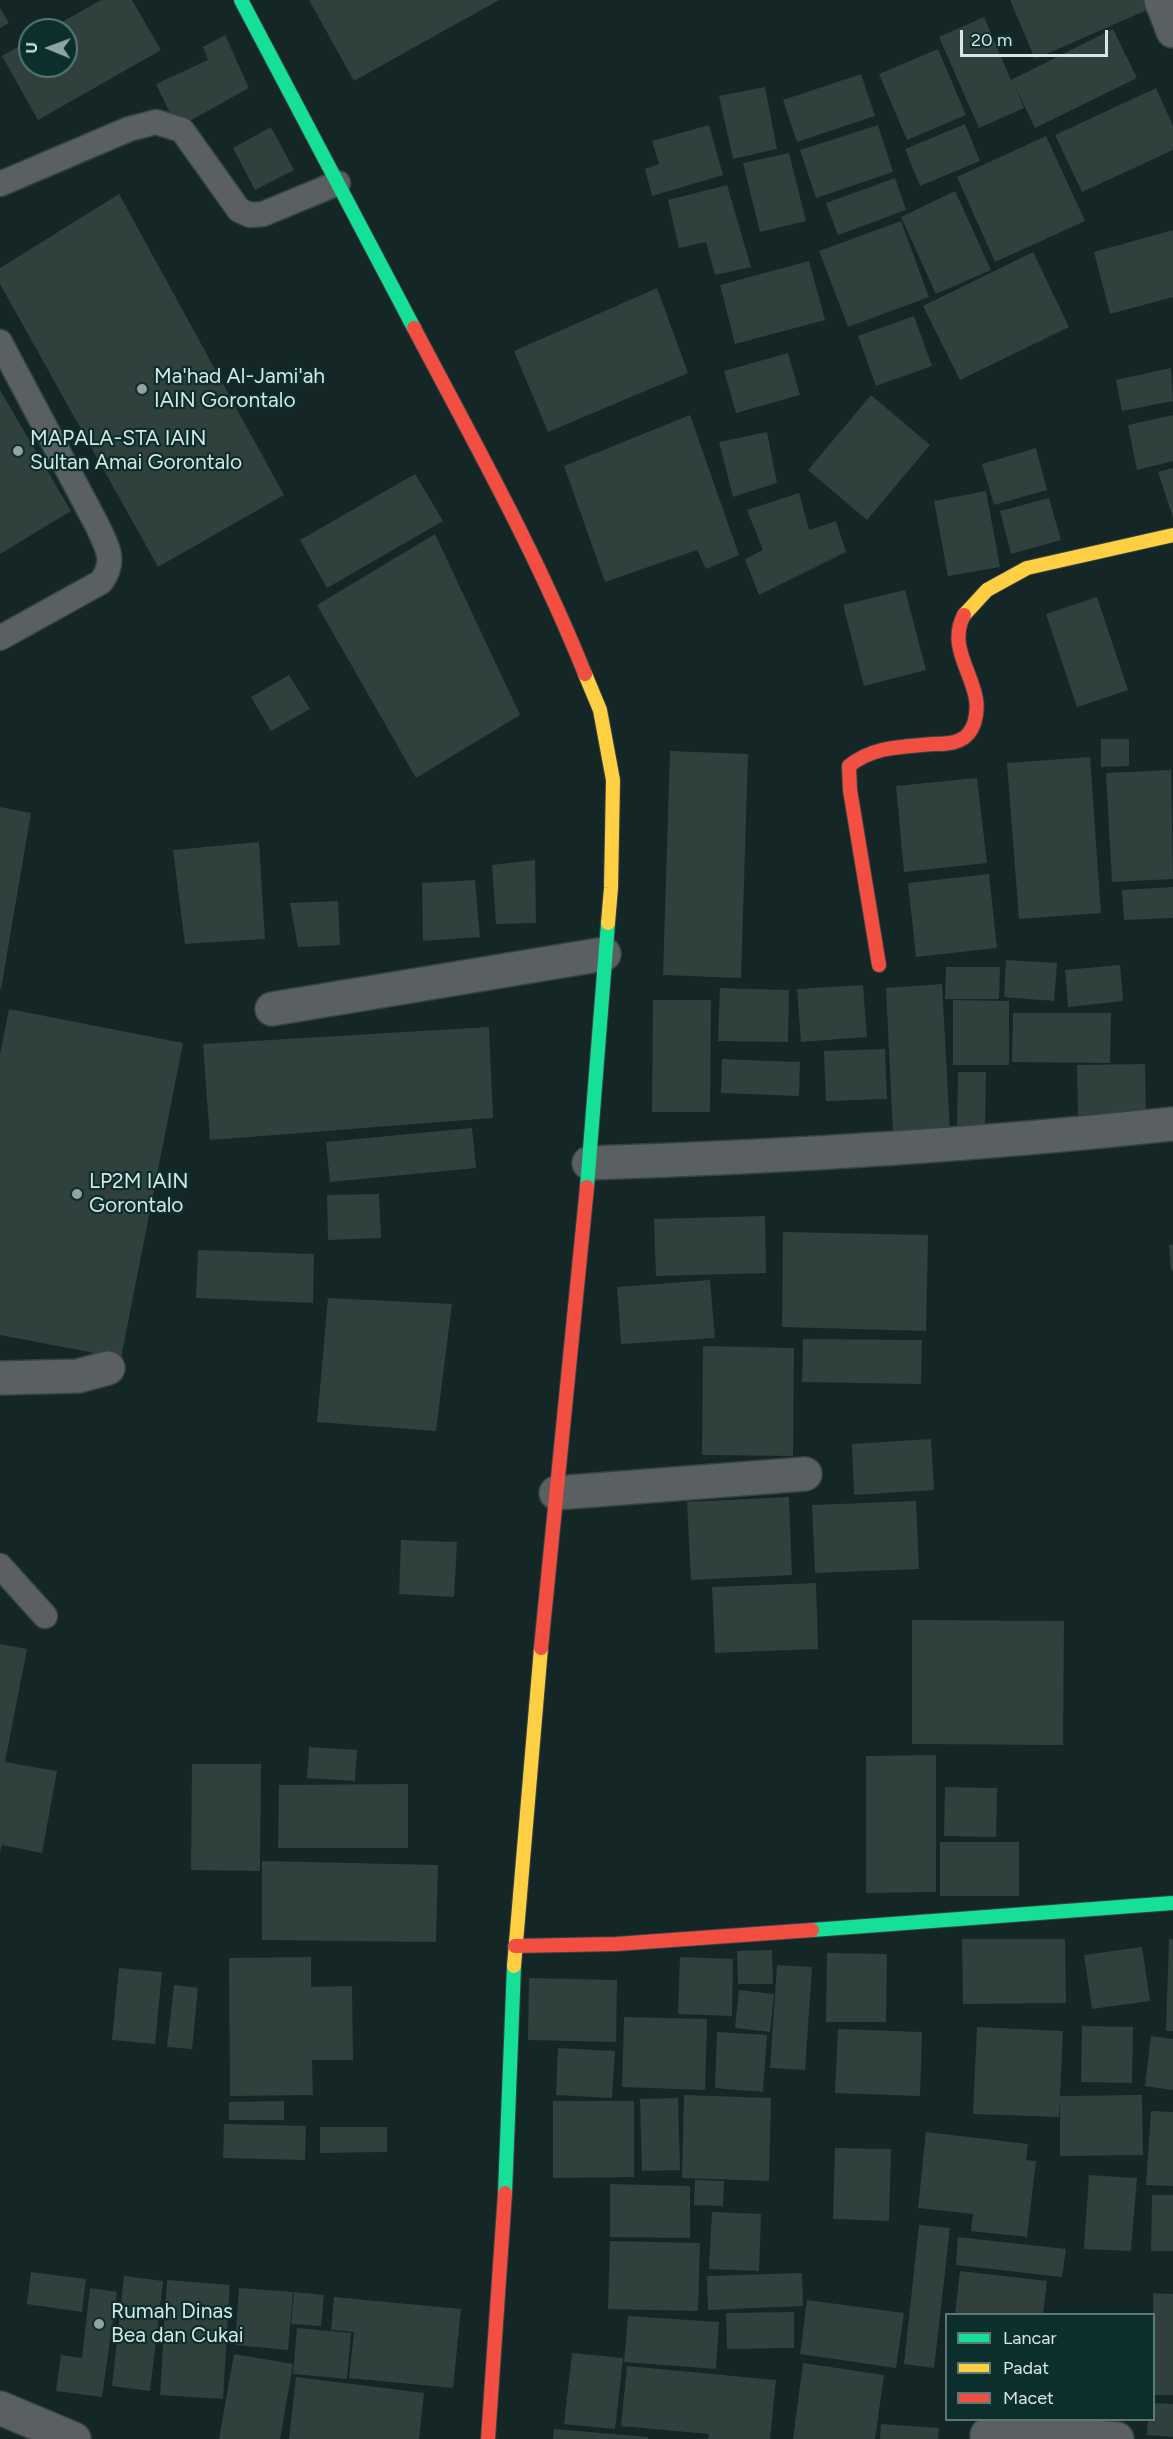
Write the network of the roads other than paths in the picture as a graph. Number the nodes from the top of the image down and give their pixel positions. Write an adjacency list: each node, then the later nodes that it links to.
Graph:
1 (241, 0): 4 (street)
2 (1161, 0): 3 (street)
3 (1173, 31)
4 (338, 183): 5 (lane); 9 (street)
5 (0, 184)
6 (0, 342): 8 (lane)
7 (1173, 535): 10 (street)
8 (0, 638)
9 (604, 954): 11 (street); 13 (street)
10 (879, 965)
11 (272, 1009)
12 (1173, 1124): 13 (street)
13 (589, 1163): 17 (street)
14 (108, 1368): 15 (street)
15 (0, 1377)
16 (805, 1474): 17 (street)
17 (556, 1493): 21 (street)
18 (0, 1566): 19 (lane)
19 (45, 1616)
20 (1173, 1903): 21 (street)
21 (515, 1946): 25 (street)
22 (0, 2408): 24 (street)
23 (987, 2435): 26 (street)
24 (74, 2439)
25 (489, 2439)
26 (1118, 2439)

